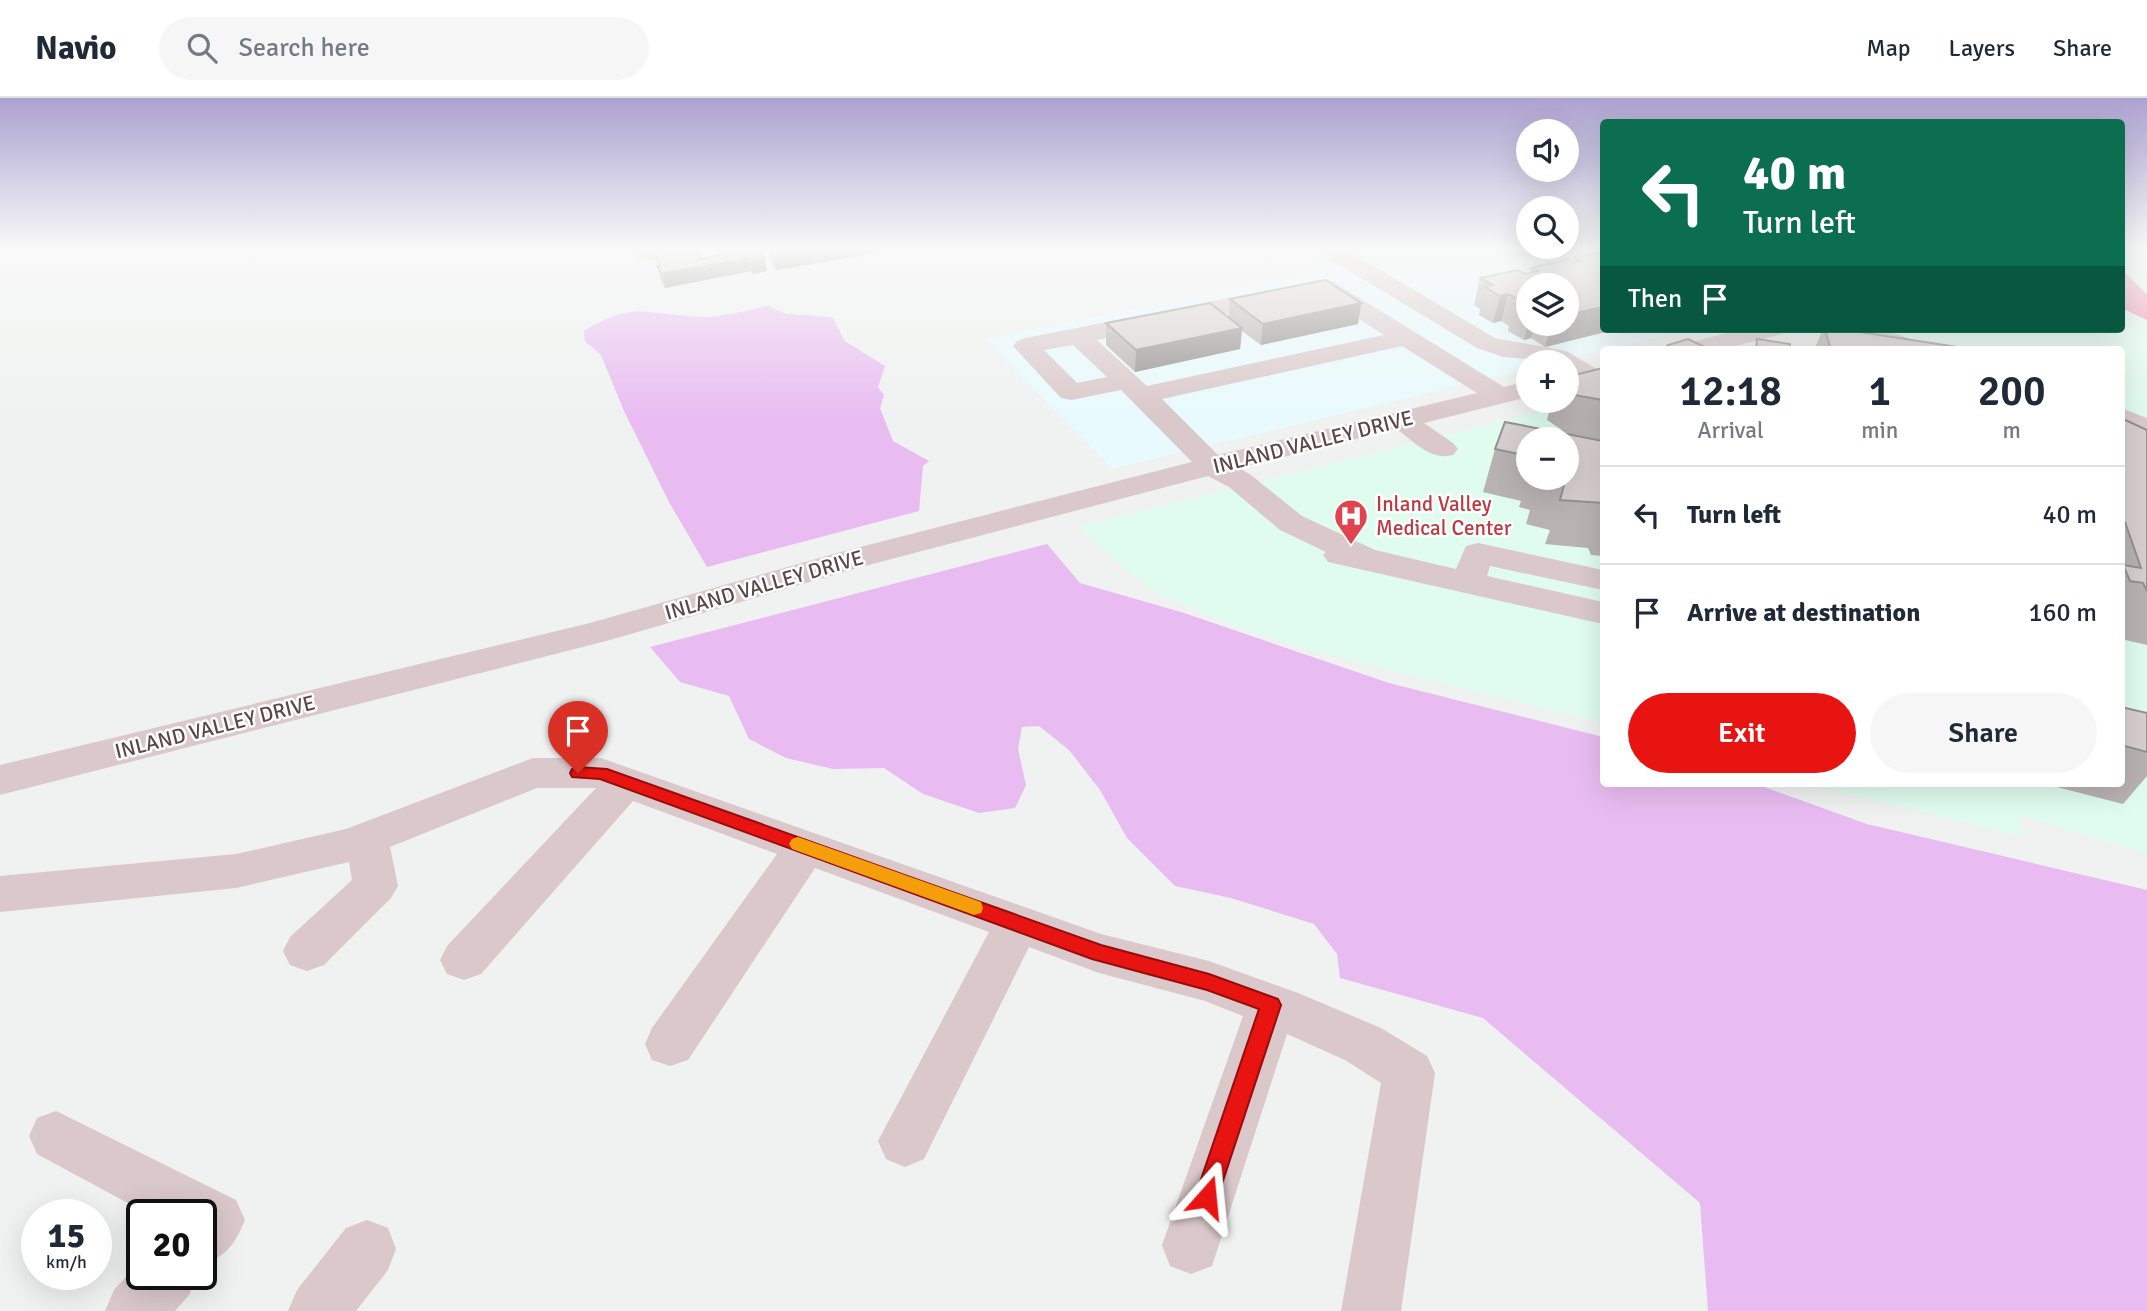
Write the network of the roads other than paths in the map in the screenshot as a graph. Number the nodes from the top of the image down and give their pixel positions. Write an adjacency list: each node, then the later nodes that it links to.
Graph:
1 (1237, 304): 6 (street)
2 (1353, 304): 7 (street)
3 (1420, 304): 11 (street)
4 (1765, 333): 8 (street)
5 (1870, 333): 10 (street)
6 (1078, 336): 12 (street); 12 (street)
7 (1408, 337): 12 (street); 14 (street)
8 (1744, 344): 9 (street)
9 (1726, 346)
10 (1900, 346)
11 (1588, 379)
12 (1134, 388): 21 (street)
13 (1516, 392): 14 (street, INLAND VALLEY DRIVE)
14 (1500, 396): 16 (street, INLAND VALLEY DRIVE)
15 (2125, 418): 17 (street)
16 (1402, 420): 19 (street); 21 (street, INLAND VALLEY DRIVE)
17 (2147, 429)
18 (2125, 448): 20 (street)
19 (1443, 449)
20 (2147, 458)
21 (1212, 466): 23 (street); 25 (street, INLAND VALLEY DRIVE)
22 (1600, 579): 23 (street)
23 (1468, 582): 24 (street)
24 (1600, 612)
25 (0, 780)
26 (626, 782): 27 (street); 28 (street); 32 (street)
27 (367, 838): 29 (street); 31 (street)
28 (806, 847): 30 (street); 34 (street)
29 (0, 894)
30 (1018, 923): 33 (street); 36 (street)
31 (307, 951)
32 (464, 960)
33 (1271, 1005): 38 (street); 43 (street)
34 (670, 1044)
35 (57, 1136): 37 (street)
36 (905, 1141)
37 (176, 1199)
38 (1191, 1245)
39 (368, 1249): 42 (street)
40 (154, 1290): 41 (street)
41 (135, 1311)
42 (318, 1311)
43 (1371, 1311)

